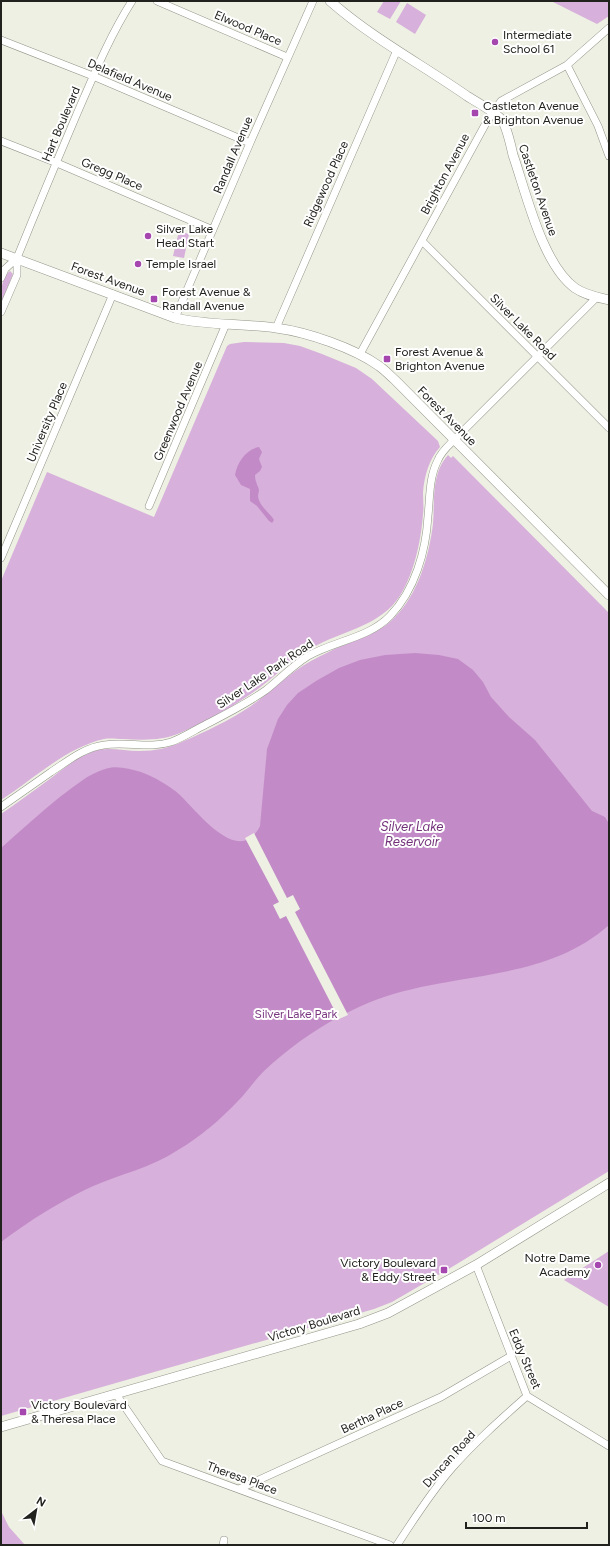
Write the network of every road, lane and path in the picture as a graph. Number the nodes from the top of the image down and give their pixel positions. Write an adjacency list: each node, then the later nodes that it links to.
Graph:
1 (132, 1): 10 (street, Hart Boulevard)
2 (157, 1): 8 (street, Elwood Place)
3 (313, 1): 8 (street, Randall Avenue)
4 (330, 1): 7 (main road, Castleton Avenue)
5 (609, 28): 9 (street, Brighton Avenue)
6 (1, 40): 10 (street, Delafield Avenue)
7 (397, 50): 11 (main road, Castleton Avenue); 27 (street, Ridgewood Place)
8 (287, 57): 13 (street, Randall Avenue)
9 (567, 65): 11 (street, Brighton Avenue); 14 (street)
10 (93, 76): 13 (street, Delafield Avenue); 15 (street, Hart Boulevard)
11 (492, 113): 17 (street, Brighton Avenue); 22 (main road, Castleton Avenue)
12 (1, 141): 15 (street, Gregg Place)
13 (250, 143): 16 (street, Randall Avenue)
14 (609, 156)
15 (56, 163): 16 (street, Gregg Place); 19 (street, Hart Boulevard)
16 (213, 230): 25 (street, Randall Avenue)
17 (422, 241): 28 (street, Brighton Avenue); 29 (street, Silver Lake Road)
18 (1, 253): 19 (main road, Forest Avenue)
19 (17, 258): 20 (street, Hart Boulevard); 21 (main road, Forest Avenue); 24 (street, Hart Boulevard)
20 (1, 278)
21 (113, 294): 25 (main road, Forest Avenue); 33 (street, University Place)
22 (597, 297): 23 (main road, Castleton Avenue); 29 (street, Silver Lake Park Road)
23 (609, 300)
24 (1, 312)
25 (175, 318): 26 (main road, Forest Avenue)
26 (226, 324): 27 (main road, Forest Avenue); 32 (street, Greenwood Avenue)
27 (276, 328): 28 (main road, Forest Avenue)
28 (360, 354): 31 (main road, Forest Avenue)
29 (538, 357): 30 (street, Silver Lake Road); 31 (street, Silver Lake Park Road)
30 (609, 428)
31 (454, 440): 34 (main road, Forest Avenue); 35 (street, Silver Lake Park Road)
32 (149, 506)
33 (1, 558)
34 (609, 595)
35 (1, 807)
36 (609, 1183): 37 (main road, Victory Boulevard)
37 (476, 1265): 38 (street, Eddy Street); 39 (main road, Victory Boulevard)
38 (511, 1356): 40 (street, Eddy Street); 43 (street, Bertha Place)
39 (116, 1394): 41 (main road, Victory Boulevard); 43 (street, Theresa Place)
40 (527, 1396): 42 (street, Eddy Street); 45 (street, Duncan Road)
41 (1, 1427)
42 (609, 1446)
43 (240, 1489): 44 (street, Theresa Place)
44 (390, 1545)
45 (397, 1545)

